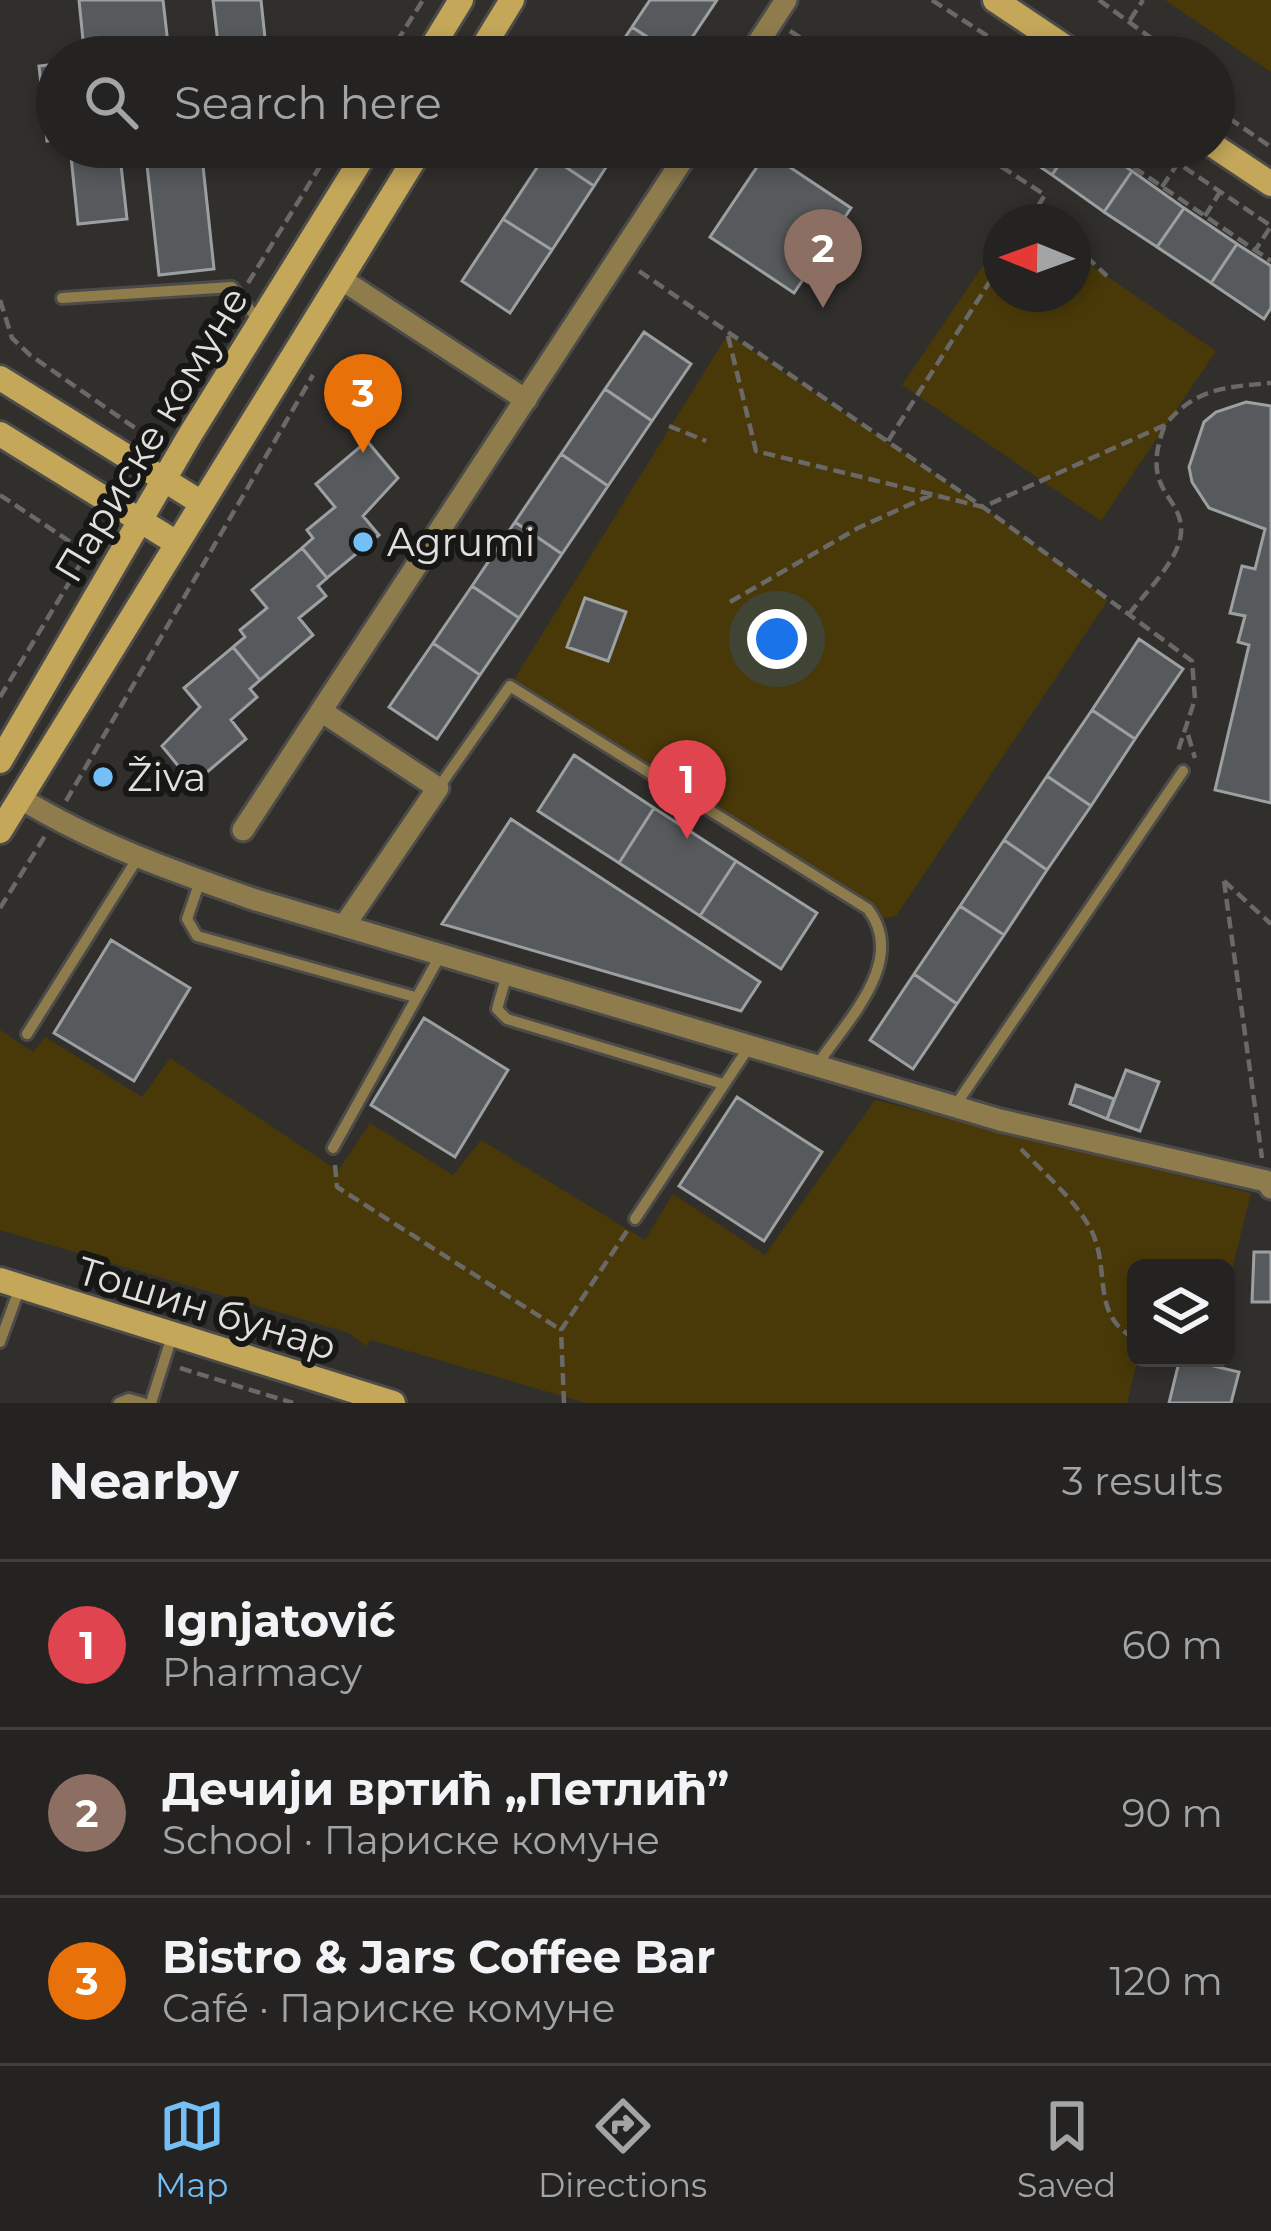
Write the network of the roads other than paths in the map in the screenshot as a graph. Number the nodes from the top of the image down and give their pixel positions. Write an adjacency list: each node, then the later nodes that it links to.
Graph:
1 (461, 0): 5 (main road)
2 (512, 0): 6 (main road)
3 (786, 0): 7 (street)
4 (995, 0): 8 (main road)
5 (439, 36)
6 (490, 36)
7 (763, 36)
8 (1049, 36)
9 (1235, 160): 13 (main road)
10 (356, 168): 16 (main road, Париске комуне)
11 (409, 168): 14 (main road, Париске комуне)
12 (677, 168): 18 (street)
13 (1271, 184)
14 (340, 279): 18 (street); 21 (main road, Париске комуне)
15 (62, 298): 16 (lane)
16 (260, 323): 20 (main road, Париске комуне)
17 (0, 378): 20 (main road)
18 (526, 400): 24 (street)
19 (0, 434): 22 (main road)
20 (164, 479): 21 (main road); 22 (main road, Париске комуне)
21 (200, 502): 23 (main road, Париске комуне)
22 (140, 520): 23 (main road); 25 (main road, Париске комуне)
23 (175, 542): 28 (main road, Париске комуне)
24 (321, 711): 27 (street); 29 (street)
25 (0, 761)
26 (1183, 771): 41 (lane)
27 (438, 788): 33 (street); 39 (lane)
28 (20, 798): 30 (main road, Париске комуне); 31 (street)
29 (243, 830)
30 (0, 831)
31 (140, 856): 32 (street); 37 (lane)
32 (200, 880): 33 (street); 36 (lane)
33 (344, 926): 34 (street)
34 (441, 955): 35 (street); 36 (lane)
35 (507, 974): 38 (street); 40 (lane)
36 (415, 997): 42 (lane)
37 (27, 1034)
38 (751, 1045): 39 (street); 40 (lane)
39 (818, 1064): 41 (street)
40 (723, 1084): 44 (lane)
41 (955, 1106): 43 (street)
42 (333, 1148)
43 (1268, 1185)
44 (635, 1219)
45 (10, 1284): 46 (main road, Тошин бунар); 47 (lane)
46 (172, 1336): 49 (lane); 50 (main road, Тошин бунар)
47 (0, 1342)
48 (118, 1403): 49 (lane)
49 (147, 1403)
50 (393, 1403)

